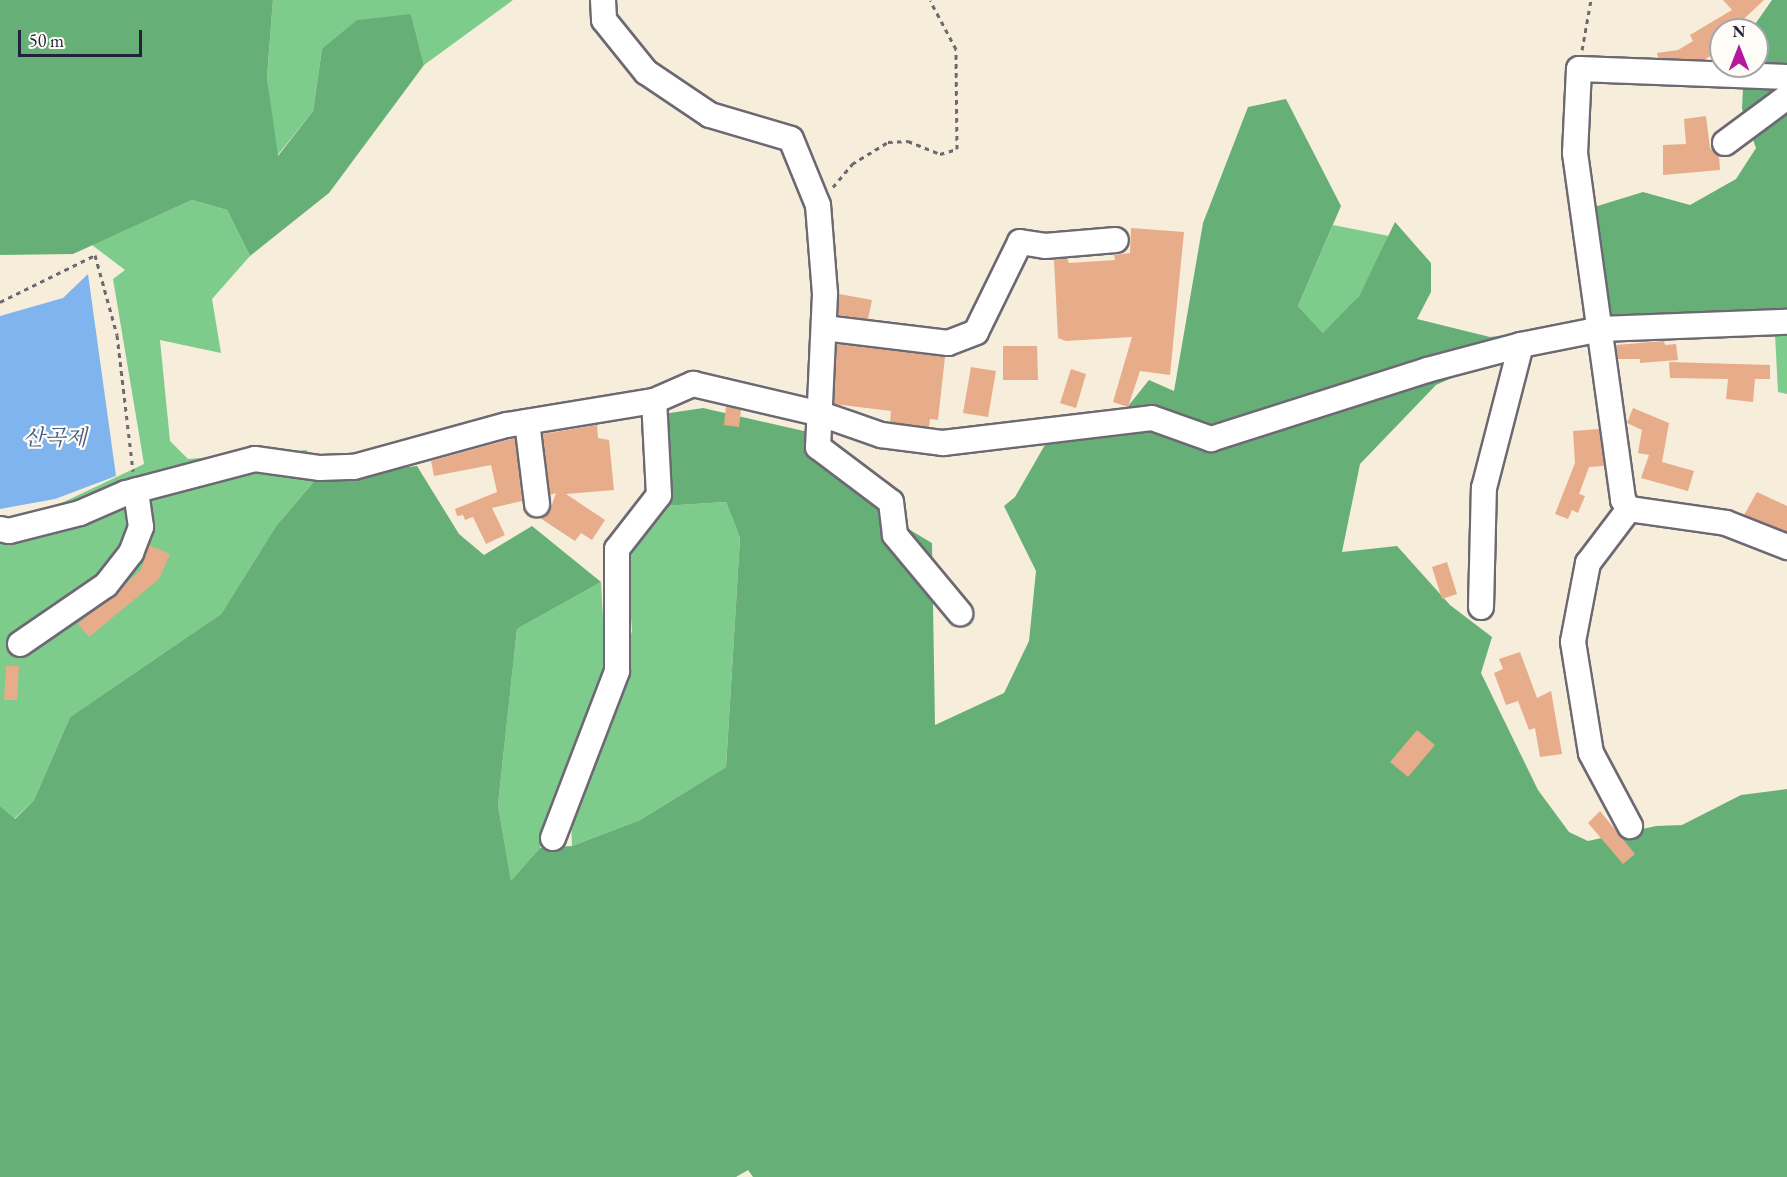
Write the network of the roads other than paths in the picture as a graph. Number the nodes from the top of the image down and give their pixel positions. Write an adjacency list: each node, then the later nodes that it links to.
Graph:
1 (603, 0): 7 (street)
2 (1787, 77): 8 (street)
3 (1787, 97): 4 (street)
4 (1725, 143)
5 (1116, 240): 7 (street)
6 (1787, 322): 8 (street)
7 (824, 328): 11 (street)
8 (1601, 329): 9 (street); 15 (street)
9 (1521, 345): 11 (street); 18 (street)
10 (654, 401): 11 (street); 12 (street); 22 (street)
11 (821, 414): 19 (street)
12 (527, 422): 13 (street); 14 (street)
13 (136, 490): 16 (street); 20 (street)
14 (537, 504)
15 (1629, 509): 17 (street); 21 (street)
16 (0, 529)
17 (1787, 547)
18 (1481, 607)
19 (960, 613)
20 (20, 644)
21 (1630, 826)
22 (553, 838)

